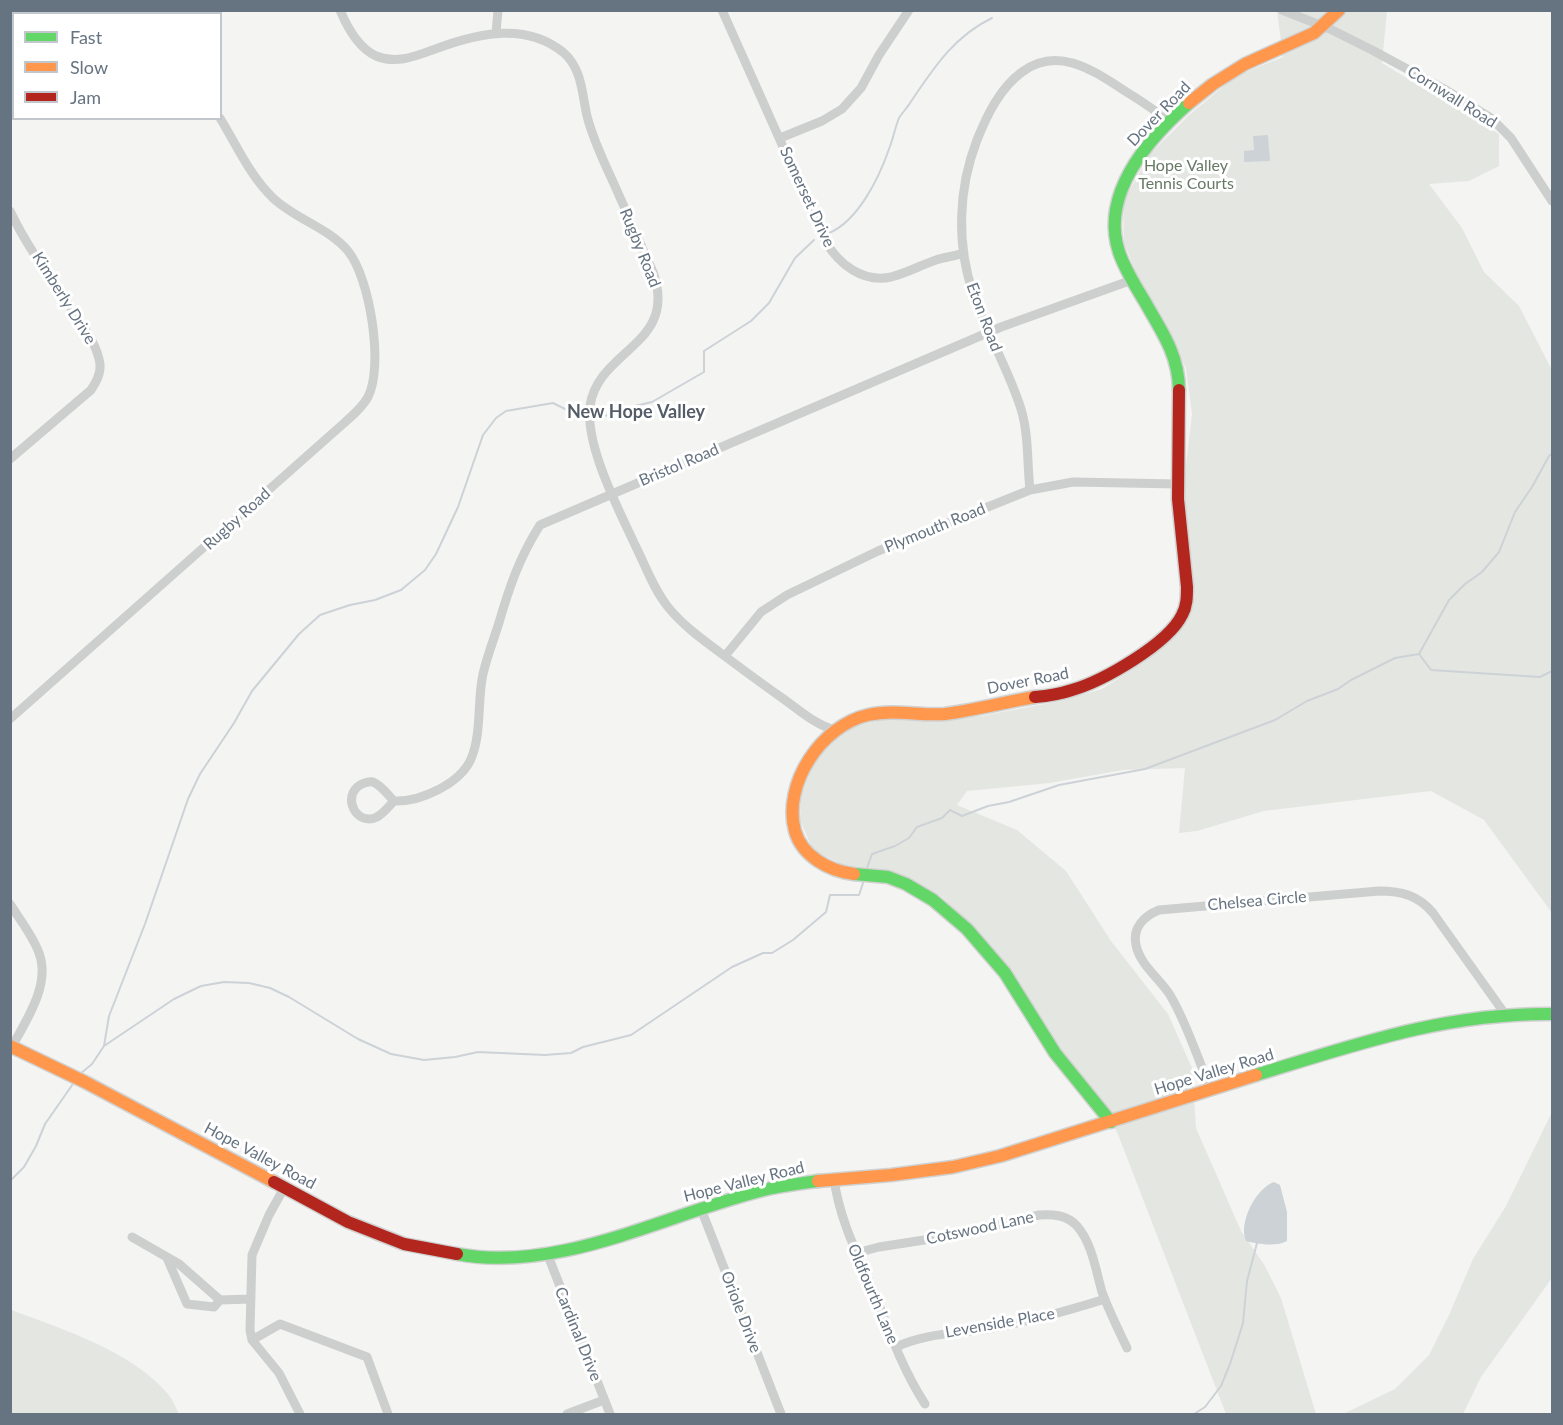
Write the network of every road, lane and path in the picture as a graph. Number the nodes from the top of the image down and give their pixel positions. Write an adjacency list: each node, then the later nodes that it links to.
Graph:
1 (340, 10): 10 (street, Rugby Road)
2 (498, 10): 10 (street)
3 (722, 10): 13 (street, Somerset Drive)
4 (896, 10): 8 (street)
5 (909, 10): 8 (street)
6 (1282, 10): 9 (street, Cornwall Road)
7 (1339, 10): 9 (street, Dover Road)
8 (902, 21): 13 (street)
9 (1322, 27): 12 (street, Dover Road); 14 (street, Cornwall Road)
10 (495, 33): 22 (street, Rugby Road)
11 (221, 120): 24 (street, Rugby Road)
12 (1170, 123): 16 (street, Eton Road); 17 (street, Dover Road)
13 (780, 138): 16 (street, Somerset Drive)
14 (1552, 201)
15 (10, 211): 19 (street, Kimberly Drive)
16 (964, 253): 18 (street, Eton Road)
17 (1132, 280): 18 (street, Bristol Road); 20 (street, Dover Road)
18 (989, 332): 21 (street, Eton Road); 22 (street, Bristol Road)
19 (10, 459)
20 (1178, 484): 21 (street, Plymouth Road); 25 (street, Dover Road)
21 (1030, 490): 23 (street, Plymouth Road)
22 (612, 493): 23 (street, Rugby Road); 26 (street, Bristol Road)
23 (725, 656): 25 (street, Rugby Road)
24 (10, 719)
25 (835, 730): 32 (street, Dover Road)
26 (394, 801): 26 (street, Bristol Road)
27 (10, 904): 30 (street)
28 (1505, 1014): 29 (street, Hope Valley Road); 31 (street, Hope Valley Road); 31 (street, Chelsea Circle)
29 (1552, 1014)
30 (11, 1046): 34 (street, Hope Valley Road)
31 (1211, 1090): 32 (street, Hope Valley Road)
32 (1111, 1122): 33 (street, Hope Valley Road)
33 (834, 1179): 35 (street, Hope Valley Road); 38 (street, Oldfourth Lane)
34 (284, 1188): 37 (street, Hope Valley Road); 40 (street)
35 (701, 1209): 37 (street, Hope Valley Road); 52 (street, Oriole Drive)
36 (132, 1237): 39 (street)
37 (547, 1253): 46 (street, Cardinal Drive)
38 (856, 1253): 41 (street, Cotswood Lane); 44 (street, Oldfourth Lane)
39 (167, 1258): 42 (street); 42 (street)
40 (251, 1299): 42 (street); 43 (street)
41 (1105, 1299): 44 (street, Levenside Place); 45 (street, Cotswood Lane)
42 (220, 1300)
43 (252, 1340): 48 (street); 49 (street)
44 (896, 1347): 47 (street, Oldfourth Lane)
45 (1126, 1348)
46 (604, 1400): 50 (street); 51 (street, Cardinal Drive)
47 (925, 1404)
48 (300, 1414)
49 (388, 1414)
50 (567, 1414)
51 (610, 1414)
52 (782, 1414)

